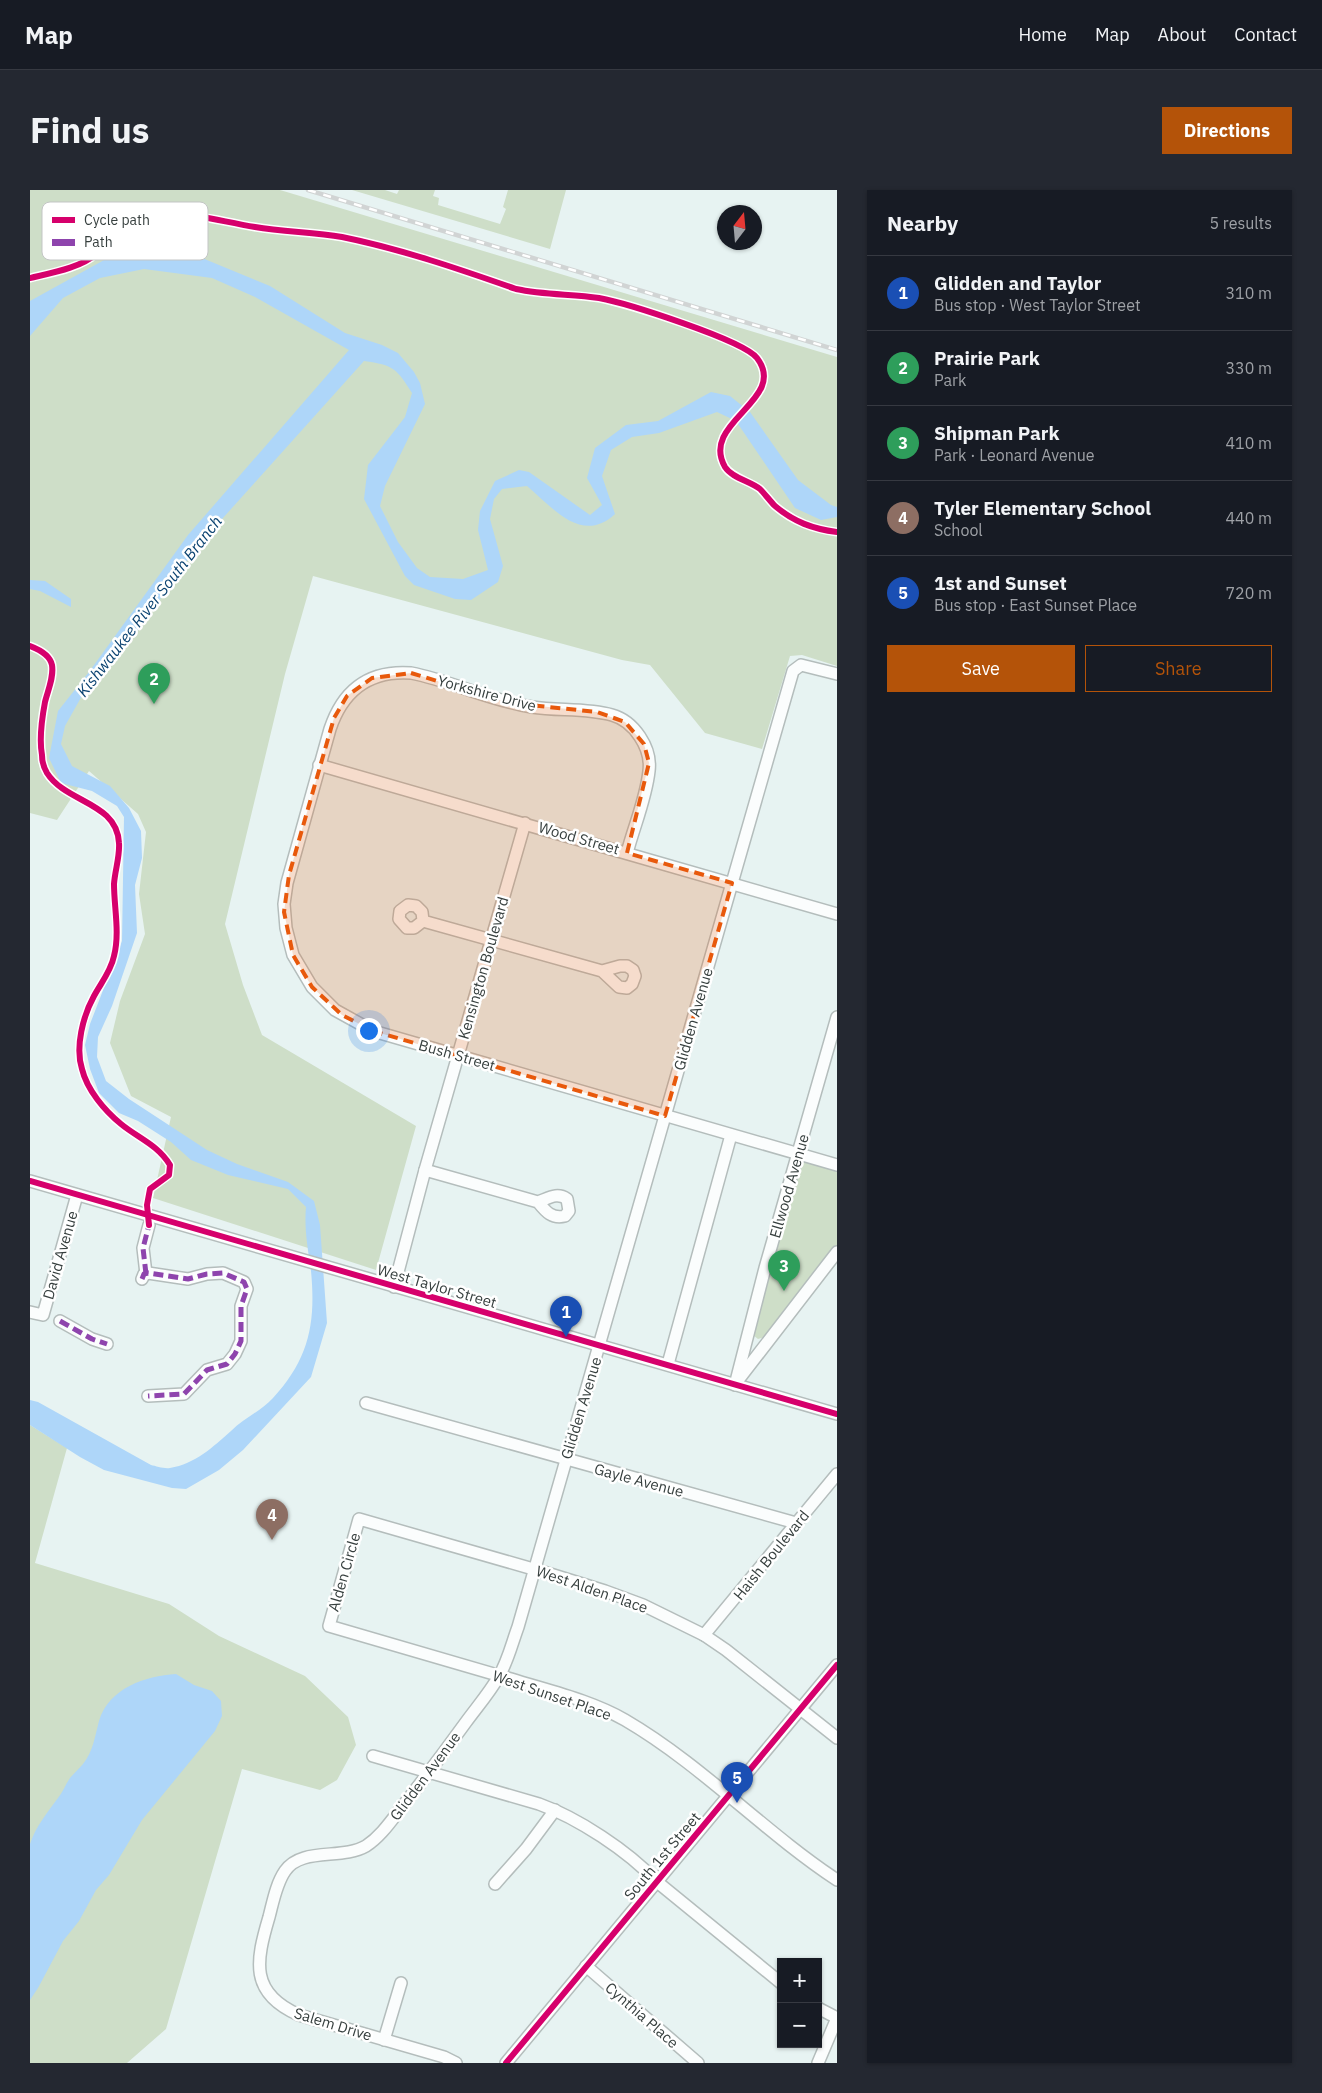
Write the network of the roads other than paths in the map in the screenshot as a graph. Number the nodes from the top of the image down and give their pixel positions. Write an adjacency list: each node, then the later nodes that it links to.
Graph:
1 (837, 674): 5 (street, Glidden Avenue)
2 (320, 765): 3 (street, Wood Street); 4 (street, Yorkshire Drive); 11 (street, Bush Street)
3 (525, 823): 4 (street, Wood Street); 8 (street, Kensington Boulevard)
4 (627, 853): 5 (street, Wood Street)
5 (732, 882): 6 (street, Wood Street); 12 (street, Glidden Avenue)
6 (837, 914)
7 (422, 921): 8 (street)
8 (490, 940): 9 (street); 11 (street, Kensington Boulevard)
9 (602, 971)
10 (837, 1017): 14 (street, Ellwood Avenue)
11 (459, 1055): 12 (street, Bush Street); 16 (street, Kensington Boulevard)
12 (665, 1116): 13 (street, Bush Street); 26 (street, Glidden Avenue)
13 (731, 1135): 14 (street, Bush Street); 27 (street)
14 (798, 1154): 15 (street, Bush Street); 28 (street, Ellwood Avenue)
15 (837, 1164)
16 (425, 1170): 19 (street); 22 (street, Kensington Boulevard)
17 (30, 1181): 18 (street, West Taylor Street)
18 (77, 1195): 22 (street, West Taylor Street); 23 (street, David Avenue)
19 (538, 1202)
20 (149, 1225): 29 (street)
21 (837, 1252): 28 (street)
22 (394, 1287): 26 (street, West Taylor Street)
23 (30, 1312)
24 (60, 1321): 25 (street)
25 (107, 1344)
26 (600, 1345): 27 (street, West Taylor Street); 32 (street, Glidden Avenue)
27 (668, 1364): 28 (street, West Taylor Street)
28 (734, 1385): 31 (street, West Taylor Street)
29 (148, 1396)
30 (366, 1403): 32 (street, Gayle Avenue)
31 (837, 1414)
32 (565, 1460): 35 (street, Gayle Avenue); 36 (street, Glidden Avenue)
33 (837, 1474): 35 (street, Haish Boulevard)
34 (360, 1519): 36 (street, West Alden Place); 37 (street, Alden Circle)
35 (796, 1523): 38 (street, Haish Boulevard)
36 (535, 1569): 38 (street, West Alden Place); 40 (street, Glidden Avenue)
37 (356, 1634): 40 (street, West Sunset Place)
38 (704, 1635): 41 (street, West Alden Place)
39 (837, 1665): 41 (street, South 1st Street)
40 (499, 1676): 44 (street, Glidden Avenue); 45 (street, West Sunset Place)
41 (800, 1710): 42 (street, West Alden Place); 45 (street, South 1st Street)
42 (837, 1738)
43 (374, 1756): 44 (street)
44 (430, 1772): 46 (street); 50 (street, Glidden Avenue)
45 (728, 1796): 47 (street, West Sunset Place); 48 (street, South 1st Street)
46 (555, 1810): 48 (street); 49 (street)
47 (837, 1880)
48 (656, 1881): 51 (street, South 1st Street); 52 (street)
49 (495, 1884)
50 (262, 1939): 56 (street, Salem Drive)
51 (586, 1966): 57 (street, South 1st Street); 60 (street, Cynthia Place)
52 (777, 1980)
53 (401, 1983): 56 (street)
54 (822, 2010): 55 (street)
55 (837, 2018): 61 (street)
56 (384, 2040): 58 (street, Salem Drive)
57 (509, 2059): 59 (street)
58 (456, 2063)
59 (522, 2063)
60 (698, 2063)
61 (818, 2063)

